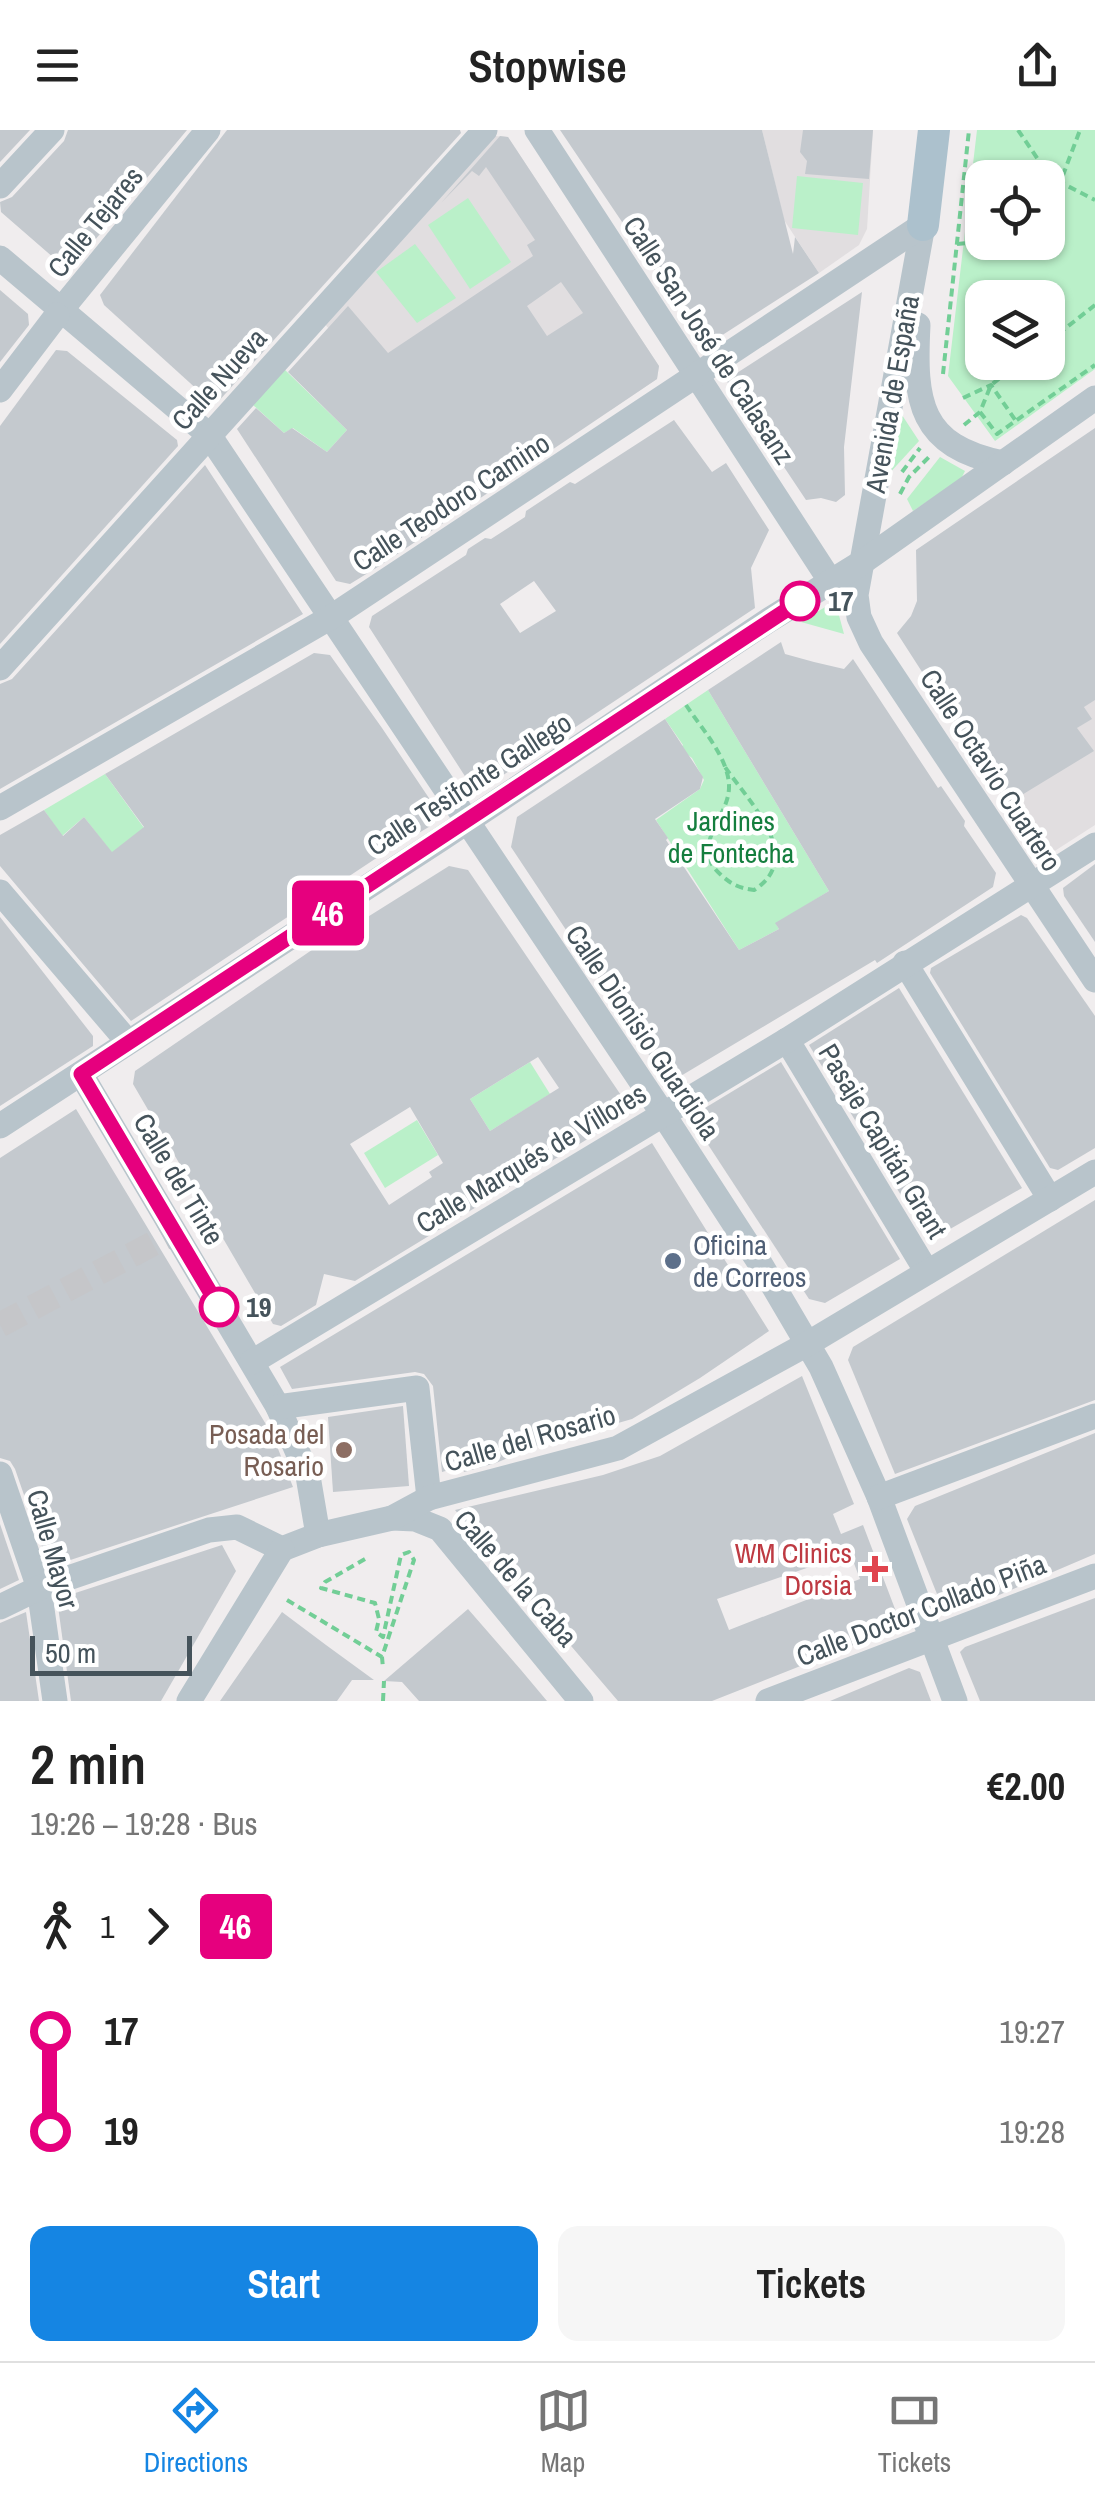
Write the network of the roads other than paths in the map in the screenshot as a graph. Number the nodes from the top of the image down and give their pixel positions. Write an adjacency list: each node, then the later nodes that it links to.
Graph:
1 (52, 130): 6 (street)
2 (208, 130): 10 (street, Calle Tejares)
3 (484, 130): 12 (street, Calle Nueva)
4 (537, 130): 9 (street, Calle San José de Calasanz)
5 (934, 130): 7 (main road, Avenida de España)
6 (0, 186)
7 (923, 225): 9 (street, Calle Teodoro Camino); 13 (street, Avenida de España); 14 (street, Avenida de España)
8 (0, 258): 12 (street, Calle Dionisio Guardiola)
9 (696, 376): 15 (street, Calle San José de Calasanz); 16 (street, Calle Teodoro Camino)
10 (0, 390)
11 (1095, 398): 13 (street, Calle Tesifonte Gallego)
12 (209, 435): 16 (street, Calle Dionisio Guardiola); 18 (street, Calle Nueva)
13 (1003, 463): 14 (street, Calle Tesifonte Gallego)
14 (861, 563): 15 (street, Calle Tesifonte Gallego); 17 (street, Avenida de España)
15 (831, 582): 20 (street, Calle Tesifonte Gallego)
16 (333, 616): 19 (street, Calle Teodoro Camino); 20 (street, Calle Dionisio Guardiola)
17 (871, 642): 22 (street, Calle Octavio Cuartero)
18 (0, 668)
19 (0, 808)
20 (468, 822): 27 (street, Calle Tesifonte Gallego); 29 (street, Calle Dionisio Guardiola)
21 (1095, 846): 22 (street, Calle Marqués de Villores)
22 (1031, 886): 24 (street, Calle Marqués de Villores); 25 (street, Calle Octavio Cuartero)
23 (0, 892): 27 (street)
24 (904, 963): 26 (street, Calle Marqués de Villores); 32 (street)
25 (1095, 980)
26 (787, 1040): 29 (street, Calle Marqués de Villores); 33 (street, Pasaje Capitán Grant)
27 (128, 1042): 28 (street, Calle Tesifonte Gallego)
28 (81, 1074): 30 (street, Calle Tesifonte Gallego); 35 (street, Calle del Tinte)
29 (663, 1114): 34 (street, Calle Dionisio Guardiola); 35 (street, Calle Marqués de Villores)
30 (0, 1126)
31 (1095, 1172): 32 (street, Calle del Rosario)
32 (1050, 1198): 33 (street, Calle del Rosario)
33 (927, 1272): 34 (street, Calle del Rosario)
34 (809, 1343): 39 (street, Calle Dionisio Guardiola); 40 (street, Calle del Rosario)
35 (252, 1362): 36 (street, Calle del Tinte)
36 (278, 1407): 40 (street); 42 (street, Calle del Tinte)
37 (1095, 1416): 39 (street)
38 (0, 1474): 45 (street, Calle Mayor)
39 (880, 1496): 47 (street, Calle Dionisio Guardiola)
40 (429, 1498): 41 (street, Calle del Rosario)
41 (392, 1518): 42 (street, Calle del Rosario); 50 (street, Calle de la Caba)
42 (318, 1534): 43 (street, Calle del Rosario)
43 (282, 1549): 45 (street); 49 (street)
44 (1095, 1576): 47 (street, Calle Doctor Collado Piña)
45 (39, 1588): 46 (street); 48 (street, Calle Mayor)
46 (0, 1607)
47 (931, 1638): 51 (street, Calle Doctor Collado Piña); 52 (street, Calle Dionisio Guardiola)
48 (55, 1701)
49 (189, 1701)
50 (580, 1701)
51 (768, 1701)
52 (955, 1701)

